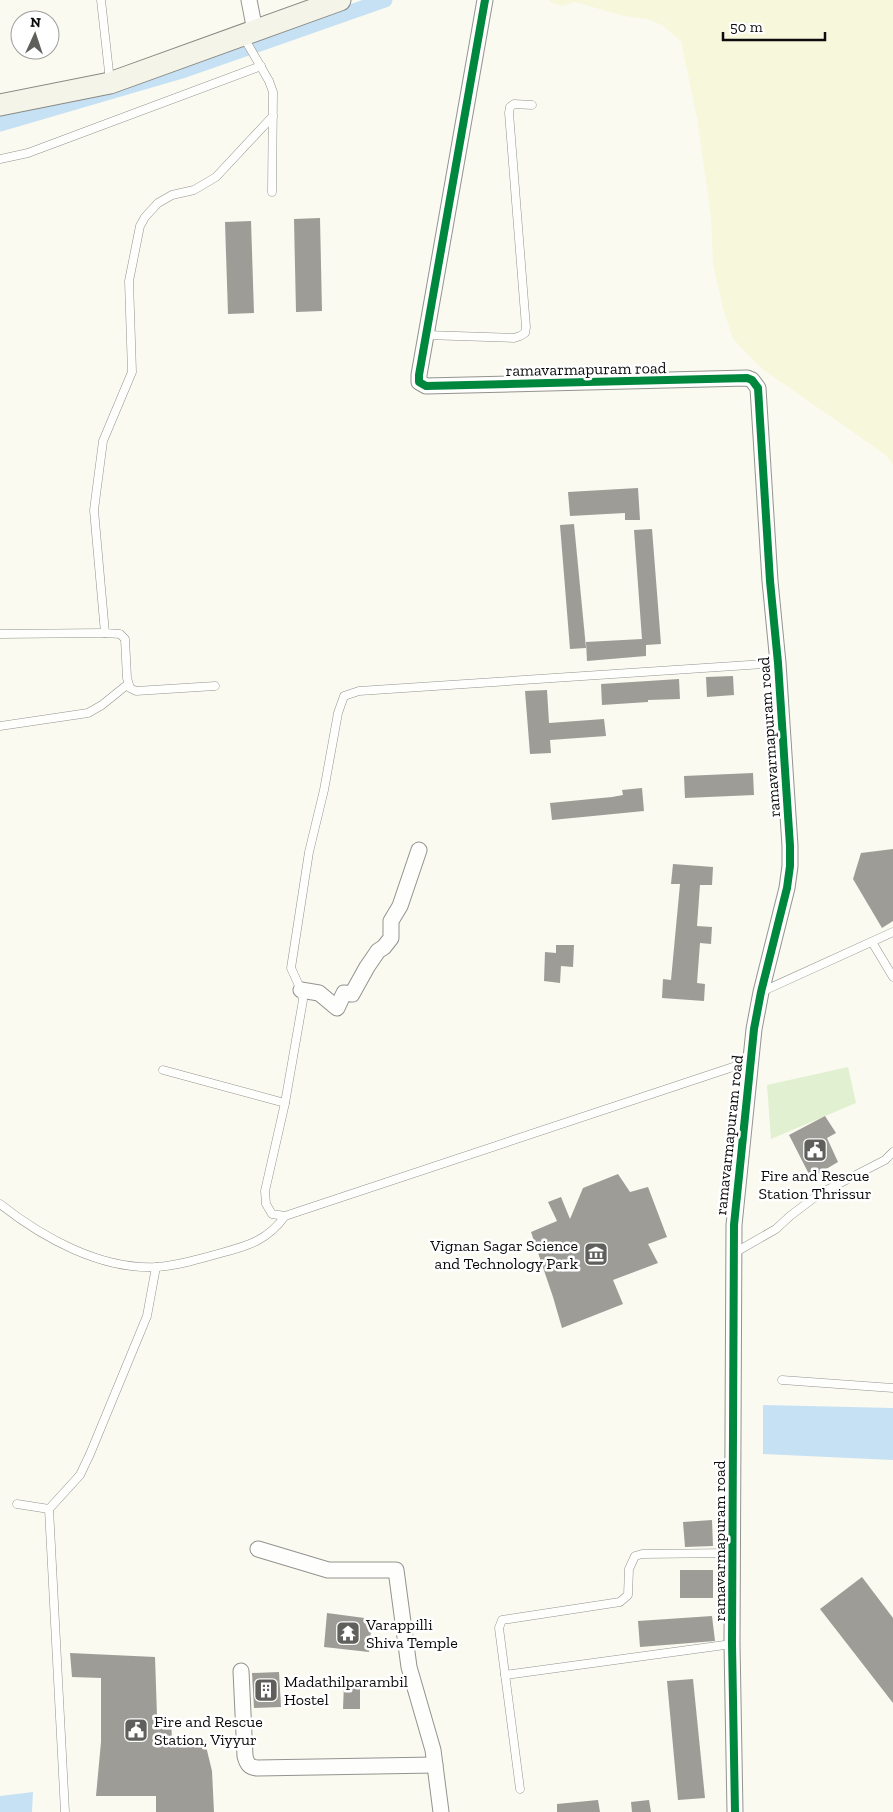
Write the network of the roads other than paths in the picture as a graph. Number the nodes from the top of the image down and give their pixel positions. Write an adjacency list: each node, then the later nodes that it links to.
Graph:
1 (101, 0): 7 (lane)
2 (249, 0): 5 (street)
3 (340, 0): 5 (street)
4 (485, 0): 13 (street, ramavarmapuram road)
5 (249, 33): 6 (lane); 7 (street)
6 (261, 66): 10 (lane); 11 (lane)
7 (110, 83): 8 (street)
8 (0, 105)
9 (532, 105): 13 (lane)
10 (273, 116): 12 (lane); 14 (lane)
11 (0, 159)
12 (272, 192)
13 (426, 335): 16 (street, ramavarmapuram road)
14 (105, 633): 15 (lane); 17 (lane)
15 (0, 634)
16 (778, 663): 24 (lane); 25 (street, ramavarmapuram road)
17 (128, 684): 18 (lane); 19 (lane)
18 (215, 686)
19 (0, 726)
20 (419, 850): 24 (street)
21 (893, 932): 22 (lane)
22 (872, 942): 23 (lane); 25 (lane)
23 (893, 977)
24 (301, 990): 28 (lane)
25 (761, 992): 26 (street, ramavarmapuram road)
26 (751, 1061): 31 (lane); 32 (street, ramavarmapuram road)
27 (163, 1070): 28 (lane)
28 (285, 1102): 31 (lane)
29 (893, 1152): 32 (lane)
30 (0, 1204): 33 (lane)
31 (285, 1216): 33 (lane)
32 (734, 1252): 39 (street, ramavarmapuram road)
33 (156, 1267): 37 (lane)
34 (782, 1380): 35 (lane)
35 (893, 1388)
36 (16, 1504): 37 (lane)
37 (49, 1509): 45 (lane)
38 (258, 1549): 43 (street)
39 (732, 1553): 40 (street, ramavarmapuram road); 42 (lane)
40 (732, 1644): 42 (lane); 47 (street, ramavarmapuram road)
41 (241, 1672): 43 (street)
42 (505, 1675): 44 (lane)
43 (435, 1765): 46 (street)
44 (520, 1789)
45 (65, 1812)
46 (441, 1812)
47 (736, 1812)

